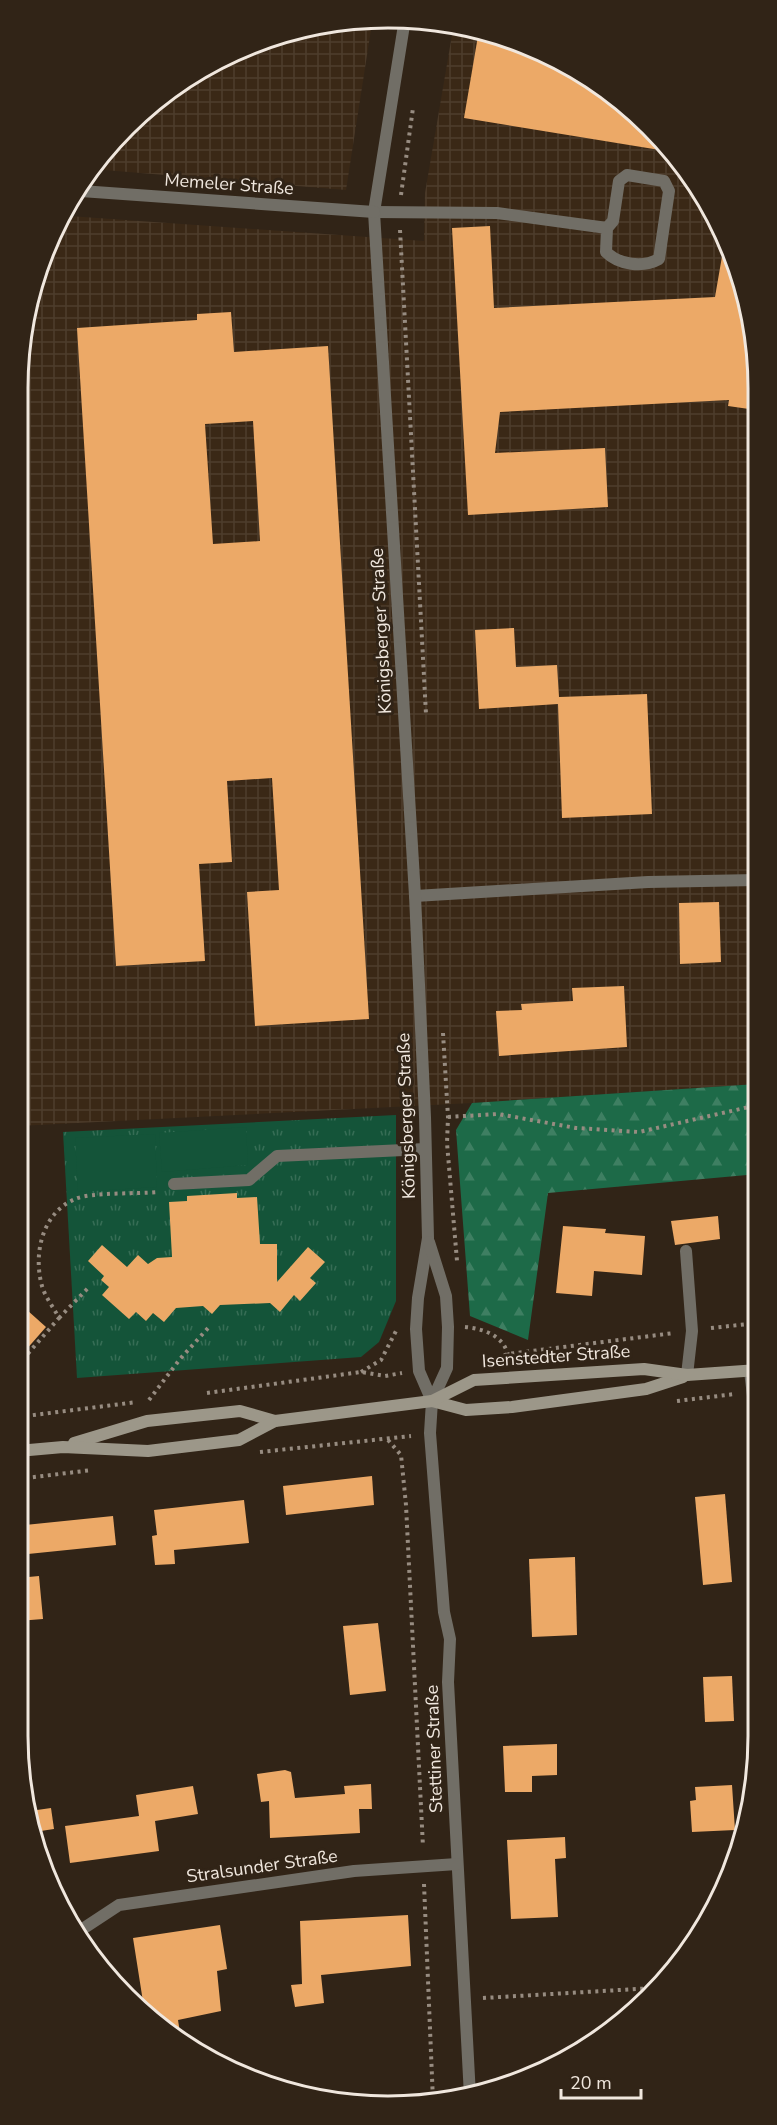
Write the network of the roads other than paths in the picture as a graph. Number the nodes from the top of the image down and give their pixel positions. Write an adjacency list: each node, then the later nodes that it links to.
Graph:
1 (403, 29): 3 (street, Königsberger Straße)
2 (87, 191): 3 (street, Memeler Straße)
3 (374, 212): 4 (street, Memeler Straße); 6 (street, Königsberger Straße)
4 (607, 228): 4 (street)
5 (748, 880): 6 (street)
6 (415, 896): 7 (street, Königsberger Straße)
7 (426, 1149): 8 (street); 9 (street, Königsberger Straße)
8 (174, 1184)
9 (428, 1238): 13 (street, Königsberger Straße); 13 (street, Königsberger Straße)
10 (686, 1251): 12 (street)
11 (748, 1370): 12 (street, Isenstedter Straße)
12 (687, 1375): 13 (street, Isenstedter Straße); 13 (street, Isenstedter Straße)
13 (432, 1401): 14 (street, Isenstedter Straße); 17 (street, Stettiner Straße)
14 (275, 1420): 15 (street, Isenstedter Straße); 15 (street, Isenstedter Straße)
15 (63, 1447): 16 (street, Isenstedter Straße)
16 (28, 1450)
17 (457, 1864): 18 (street, Stralsunder Straße); 19 (street, Stettiner Straße)
18 (84, 1928)
19 (469, 2087)

